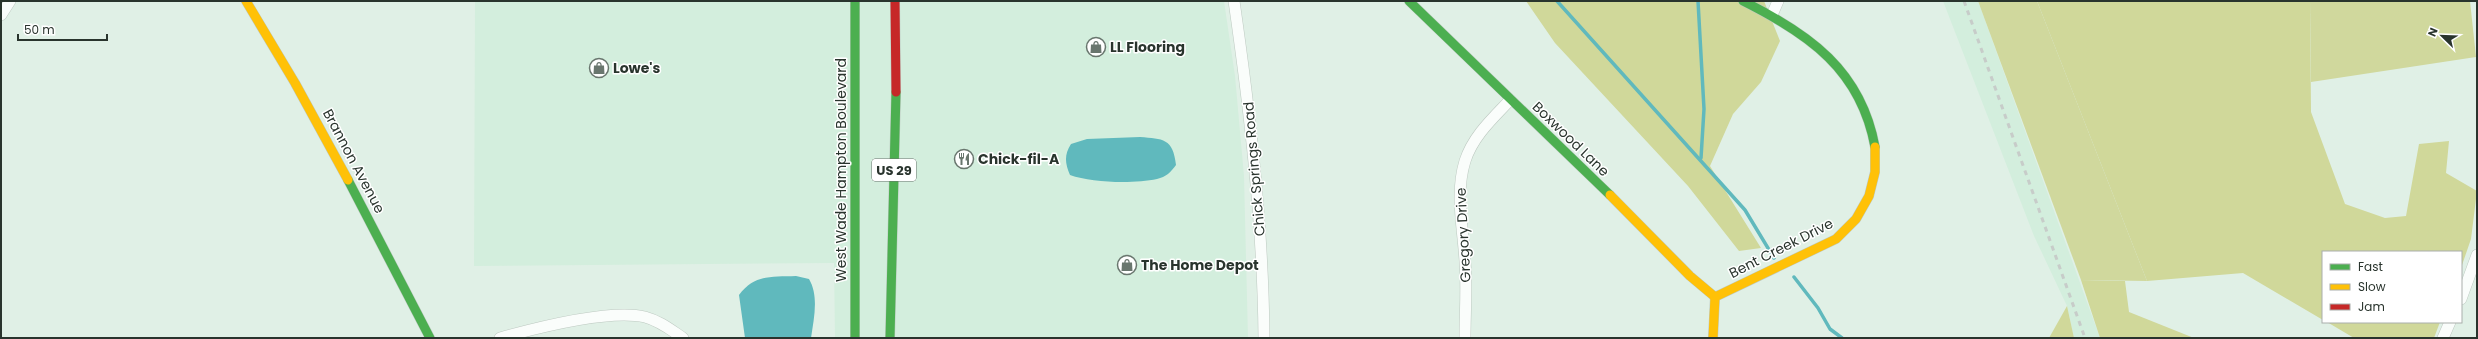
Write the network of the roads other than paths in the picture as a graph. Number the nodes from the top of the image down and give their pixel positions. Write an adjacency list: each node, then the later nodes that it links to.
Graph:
1 (10, 1): 9 (street)
2 (246, 1): 16 (street, Brannon Avenue)
3 (855, 1): 19 (street, West Wade Hampton Boulevard / US 29)
4 (895, 1): 20 (street, US 29)
5 (1234, 1): 21 (street, Chick Springs Road)
6 (1409, 1): 11 (street, Boxwood Lane)
7 (1743, 1): 10 (street, Bent Creek Drive)
8 (1778, 1): 10 (street)
9 (1, 15)
10 (1772, 15): 13 (street, Bent Creek Drive)
11 (1510, 100): 13 (street, Boxwood Lane); 22 (street, Gregory Drive)
12 (2477, 255): 14 (street)
13 (1714, 296): 23 (street)
14 (2462, 296)
15 (2450, 323): 24 (street)
16 (430, 338)
17 (500, 338): 18 (street)
18 (683, 338)
19 (855, 338)
20 (890, 338)
21 (1264, 338)
22 (1465, 338)
23 (1714, 338)
24 (2443, 338)

